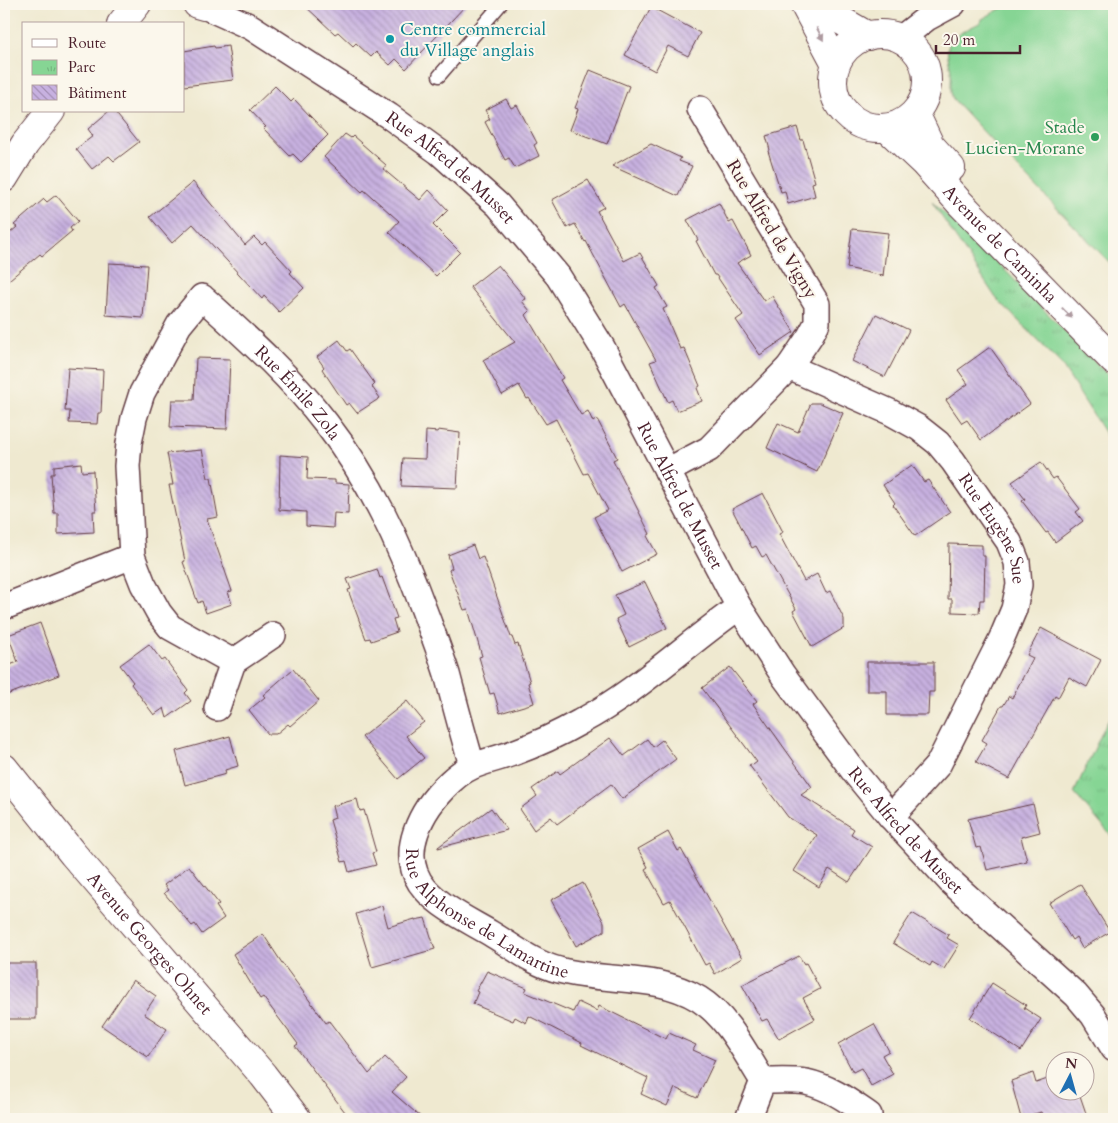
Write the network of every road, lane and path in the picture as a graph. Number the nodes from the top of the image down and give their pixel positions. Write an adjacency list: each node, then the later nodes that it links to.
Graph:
1 (137, 4): 7 (street)
2 (202, 4): 20 (street, Rue Alfred de Musset)
3 (502, 4): 11 (lane)
4 (804, 4): 10 (street, one-way to 10)
5 (813, 4): 8 (street)
6 (953, 4): 9 (street)
7 (122, 22)
8 (868, 36): 9 (street); 10 (street)
9 (900, 39): 14 (street)
10 (836, 64): 15 (street)
11 (439, 76)
12 (700, 109): 19 (street, Rue Alfred de Vigny)
13 (50, 112): 16 (street)
14 (915, 113): 15 (street); 17 (street, Avenue de Caminha)
15 (887, 128): 18 (street, Avenue de Caminha, one-way to 18)
16 (4, 178)
17 (1114, 335)
18 (1114, 361)
19 (788, 367): 20 (street, Rue Alfred de Vigny); 29 (street, Rue Eugène Sue)
20 (667, 471): 22 (street, Rue Alfred de Musset)
21 (132, 556): 23 (street); 25 (street, Rue Émile Zola); 27 (street, Rue Émile Zola)
22 (739, 606): 27 (street, Rue Alphonse de Lamartine); 29 (street, Rue Alfred de Musset)
23 (4, 607)
24 (273, 635): 25 (street)
25 (234, 662): 26 (street)
26 (217, 708)
27 (472, 765): 31 (street, Rue Alphonse de Lamartine)
28 (4, 768): 33 (street, Avenue Georges Ohnet)
29 (891, 817): 30 (street, Rue Alfred de Musset)
30 (1114, 1049)
31 (763, 1081): 32 (street); 34 (street)
32 (869, 1115)
33 (296, 1119)
34 (748, 1119)

